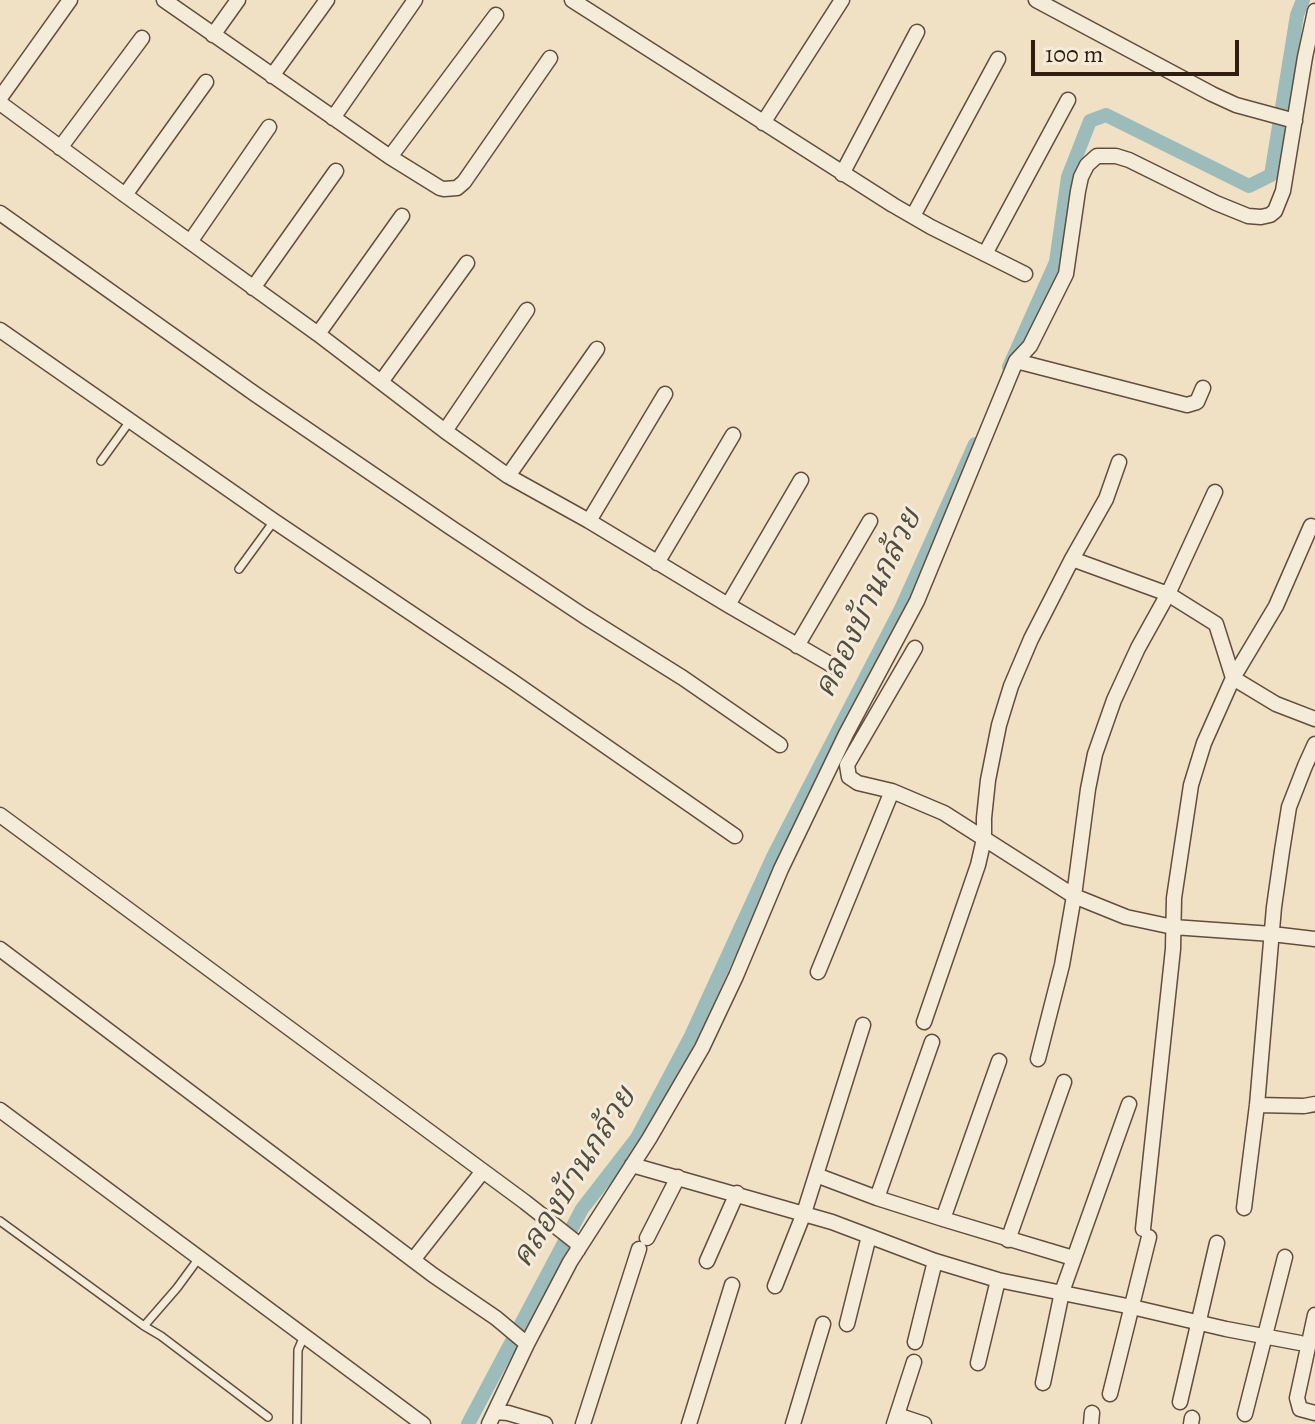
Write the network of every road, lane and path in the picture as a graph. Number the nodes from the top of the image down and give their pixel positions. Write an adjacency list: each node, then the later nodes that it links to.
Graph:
1 (70, 0): 18 (street)
2 (164, 0): 12 (street)
3 (238, 0): 12 (street)
4 (327, 0): 16 (street)
5 (415, 0): 20 (street)
6 (572, 0): 22 (street)
7 (842, 0): 22 (street)
8 (1036, 0): 21 (street)
9 (1315, 11): 21 (street)
10 (496, 15): 25 (street)
11 (917, 32): 27 (street)
12 (213, 35): 16 (street)
13 (142, 38): 24 (street)
14 (550, 58): 25 (street)
15 (998, 59): 31 (street)
16 (272, 76): 20 (street)
17 (206, 82): 28 (street)
18 (0, 100): 24 (street)
19 (1068, 100): 33 (street)
20 (333, 118): 25 (street)
21 (1293, 120): 41 (street)
22 (763, 123): 27 (street)
23 (269, 127): 32 (street)
24 (60, 148): 28 (street)
25 (390, 157)
26 (336, 171): 36 (street)
27 (842, 174): 31 (street)
28 (125, 195): 32 (street)
29 (0, 213): 68 (street)
30 (402, 216): 39 (street)
31 (913, 216): 33 (street)
32 (190, 242): 36 (street)
33 (985, 254): 35 (street)
34 (467, 263): 42 (street)
35 (1025, 274)
36 (253, 288): 39 (street)
37 (527, 310): 46 (street)
38 (0, 330): 45 (street)
39 (318, 334): 42 (street)
40 (597, 349): 50 (street)
41 (1016, 361): 43 (street); 89 (street)
42 (381, 382): 46 (street)
43 (1203, 388)
44 (665, 394): 54 (street)
45 (130, 421): 48 (lane); 53 (street)
46 (445, 431): 50 (street)
47 (733, 435): 58 (street)
48 (101, 461)
49 (1119, 462): 57 (street)
50 (508, 476): 54 (street)
51 (801, 480): 61 (street)
52 (1215, 492): 60 (street)
53 (274, 521): 59 (lane); 71 (street)
54 (589, 521): 58 (street)
55 (870, 521): 62 (street)
56 (1311, 526): 65 (street)
57 (1072, 559): 60 (street); 72 (street)
58 (657, 563): 61 (street)
59 (239, 569)
60 (1168, 594): 65 (street); 73 (street)
61 (728, 605): 62 (street)
62 (797, 646): 64 (street)
63 (915, 648): 69 (street)
64 (835, 667)
65 (1233, 678): 66 (street); 74 (street)
66 (1315, 719)
67 (1315, 744): 75 (street)
68 (780, 745)
69 (892, 791): 72 (street); 78 (street)
70 (0, 815): 90 (street)
71 (735, 836)
72 (984, 839): 73 (street); 79 (street)
73 (1074, 896): 74 (street); 82 (street)
74 (1173, 927): 75 (street); 113 (street)
75 (1272, 934): 76 (street); 87 (street)
76 (1315, 939)
77 (0, 949): 106 (street)
78 (818, 972)
79 (924, 1022)
80 (863, 1025): 91 (street)
81 (932, 1042): 94 (street)
82 (1038, 1059)
83 (999, 1061): 97 (street)
84 (1064, 1082): 100 (street)
85 (1129, 1104): 105 (street)
86 (1315, 1104): 87 (street)
87 (1257, 1105): 95 (street)
88 (0, 1110): 104 (street)
89 (632, 1165): 92 (street); 102 (street)
90 (483, 1171): 102 (street); 106 (street)
91 (816, 1175): 94 (street); 96 (street)
92 (678, 1177): 93 (street); 137 (street)
93 (737, 1193): 96 (street); 107 (street)
94 (877, 1198): 97 (street)
95 (1244, 1208)
96 (804, 1213): 99 (street); 111 (street)
97 (943, 1219): 100 (street)
98 (0, 1221): 118 (lane)
99 (869, 1236): 108 (street); 117 (street)
100 (1008, 1240): 105 (street)
101 (1217, 1243): 115 (street)
102 (577, 1247): 121 (street)
103 (1285, 1257): 120 (street)
104 (199, 1258): 118 (lane); 119 (street)
105 (1073, 1258): 112 (street)
106 (413, 1260): 121 (street)
107 (707, 1261)
108 (935, 1261): 109 (street); 122 (street)
109 (998, 1280): 112 (street); 125 (street)
110 (732, 1285): 138 (street)
111 (775, 1286)
112 (1062, 1292): 113 (street); 126 (street)
113 (1132, 1307): 115 (street); 127 (street)
114 (1315, 1315): 129 (street)
115 (1198, 1323): 120 (street); 128 (street)
116 (823, 1324): 139 (street)
117 (847, 1324)
118 (144, 1326): 131 (lane)
119 (304, 1336): 134 (lane); 135 (street)
120 (1265, 1337): 123 (street); 130 (street)
121 (524, 1340): 132 (street)
122 (915, 1342)
123 (1300, 1343)
124 (914, 1362): 133 (street)
125 (978, 1363)
126 (1043, 1383)
127 (1110, 1394)
128 (1180, 1402)
129 (1315, 1413)
130 (1245, 1414)
131 (268, 1417)
132 (492, 1418): 136 (street)
133 (895, 1419): 140 (street)
134 (297, 1424)
135 (423, 1424)
136 (545, 1424)
137 (583, 1424)
138 (689, 1424)
139 (793, 1424)
140 (924, 1424)

